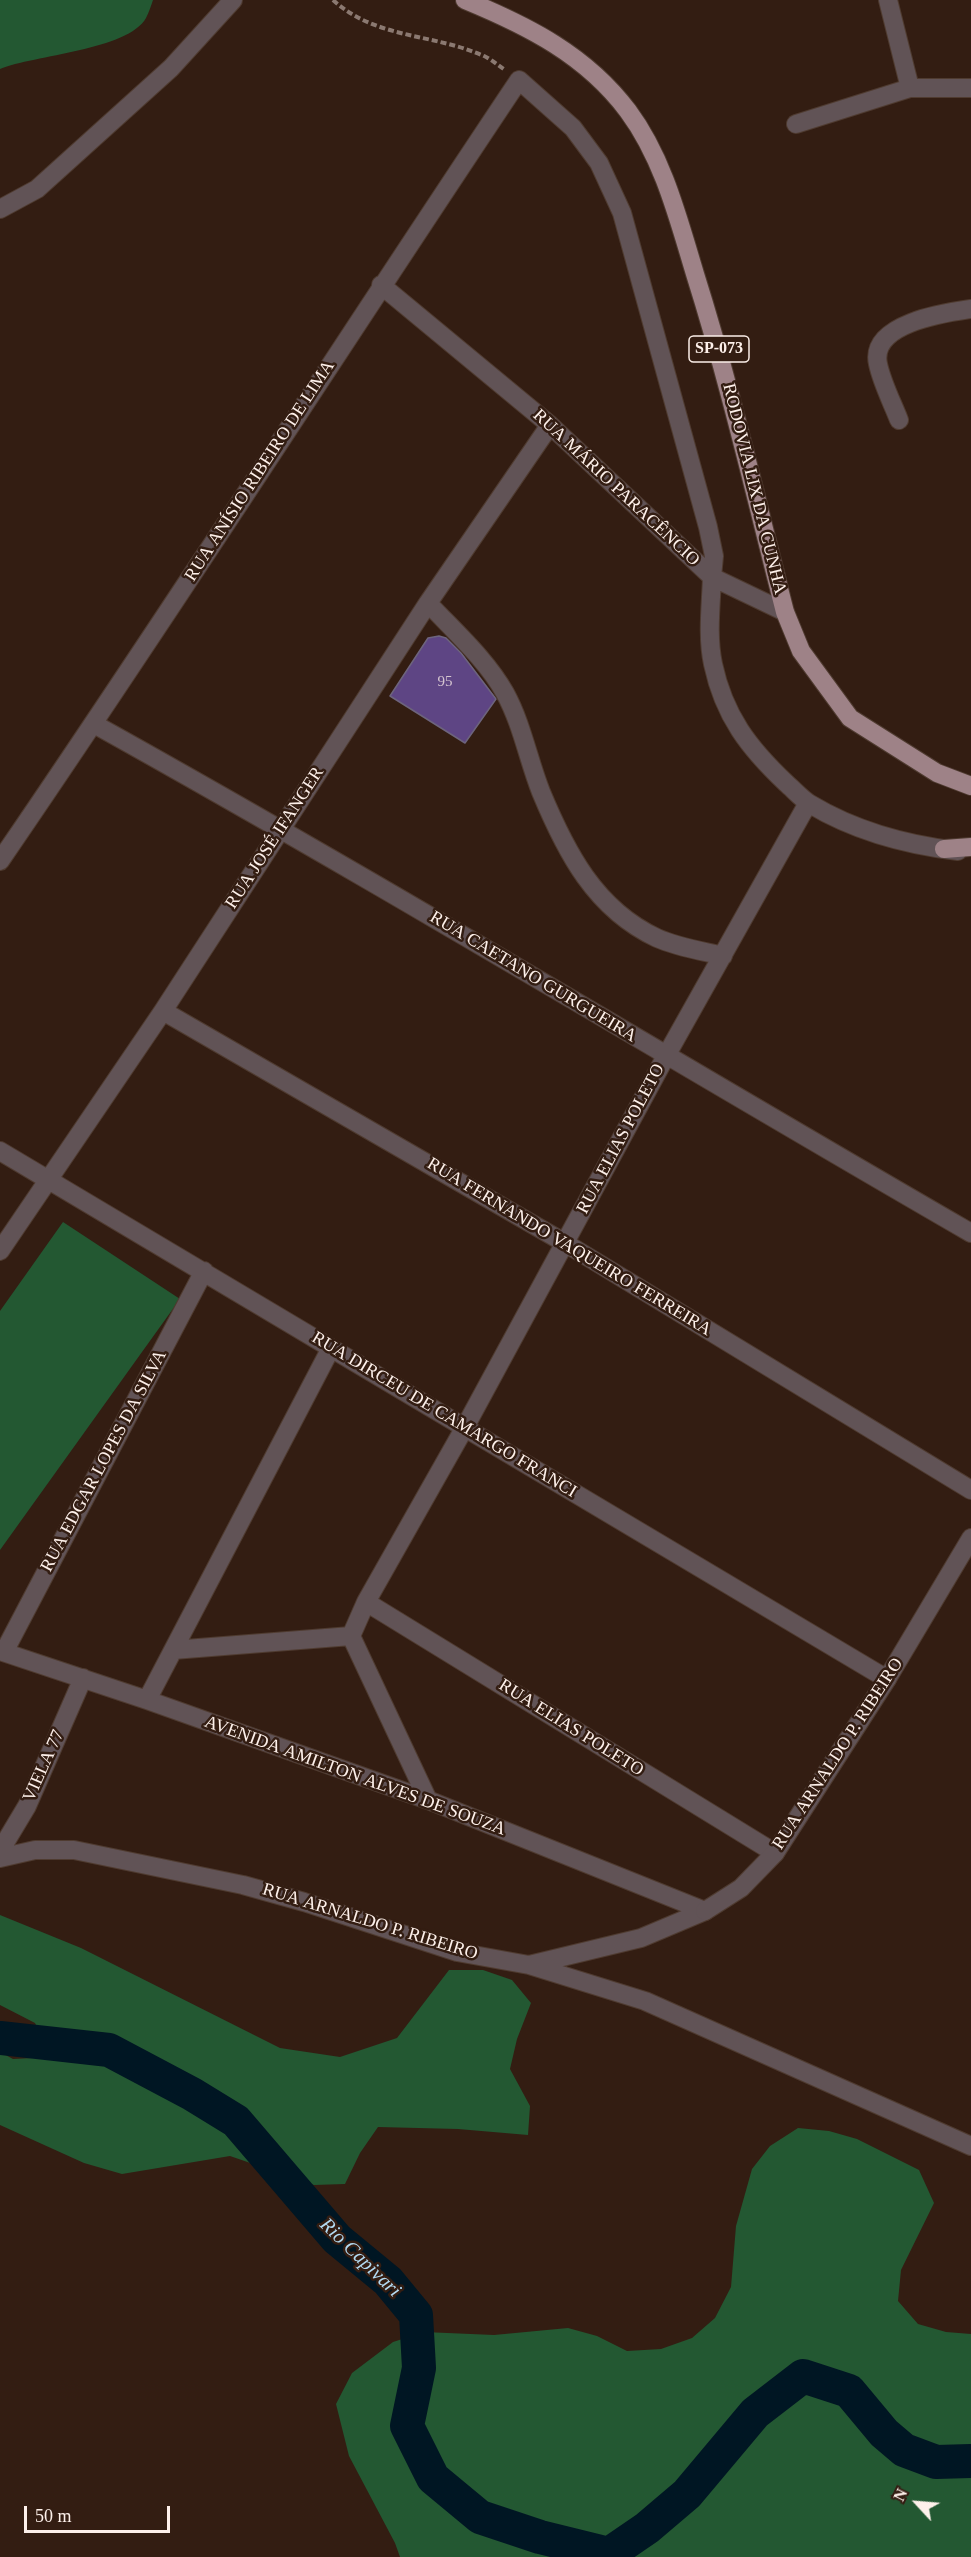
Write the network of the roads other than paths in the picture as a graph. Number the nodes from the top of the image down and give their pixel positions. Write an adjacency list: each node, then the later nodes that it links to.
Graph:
1 (233, 0): 7 (street)
2 (465, 0): 14 (main road, RODOVIA LIX DA CUNHA / SP-073)
3 (888, 0): 4 (street)
4 (910, 88): 5 (street); 6 (street)
5 (971, 88)
6 (796, 124)
7 (0, 209)
8 (381, 285): 11 (street, RUA MÁRIO PARACÊNCIO); 12 (street, RUA ANÍSIO RIBEIRO DE LIMA); 15 (street, RUA ANÍSIO RIBEIRO DE LIMA)
9 (971, 309): 10 (street)
10 (899, 420)
11 (550, 425): 12 (street, RUA MÁRIO PARACÊNCIO); 13 (street, RUA JOSÉ IFANGER)
12 (712, 577): 14 (street); 19 (street, RUA MÁRIO PARACÊNCIO)
13 (428, 603): 20 (street, RUA JOSÉ IFANGER); 25 (street)
14 (785, 612): 16 (main road, RODOVIA LIX DA CUNHA / SP-073)
15 (94, 724): 20 (street, RUA CAETANO GURGUEIRA); 24 (street, RUA ANÍSIO RIBEIRO DE LIMA)
16 (900, 751): 17 (main road, RODOVIA LIX DA CUNHA / SP-073); 18 (main road, RODOVIA LIX DA CUNHA / SP-073)
17 (971, 772)
18 (971, 786)
19 (808, 803): 22 (street, RUA MÁRIO PARACÊNCIO); 25 (street, RUA ELIAS POLETO)
20 (281, 828): 26 (street, RUA JOSÉ IFANGER); 27 (street, RUA CAETANO GURGUEIRA)
21 (971, 846): 22 (main road)
22 (944, 849): 23 (street, RUA MÁRIO PARACÊNCIO)
23 (971, 852)
24 (0, 861)
25 (723, 956): 27 (street, RUA ELIAS POLETO)
26 (163, 1011): 29 (street, RUA JOSÉ IFANGER); 31 (street, RUA FERNANDO VAQUEIRO FERREIRA)
27 (666, 1056): 30 (street, RUA CAETANO GURGUEIRA); 31 (street, RUA ELIAS POLETO)
28 (0, 1151): 29 (street, RUA DIRCEU DE CAMARGO FRANCI)
29 (47, 1181): 32 (street, RUA JOSÉ IFANGER); 33 (street, RUA DIRCEU DE CAMARGO FRANCI)
30 (971, 1233)
31 (565, 1242): 35 (street, RUA ELIAS POLETO); 36 (street, RUA FERNANDO VAQUEIRO FERREIRA)
32 (0, 1251)
33 (204, 1270): 34 (street, RUA DIRCEU DE CAMARGO FRANCI); 41 (street, RUA EDGAR LOPES DA SILVA)
34 (330, 1348): 35 (street, RUA DIRCEU DE CAMARGO FRANCI); 40 (street)
35 (465, 1427): 38 (street, RUA ELIAS POLETO); 43 (street, RUA DIRCEU DE CAMARGO FRANCI)
36 (971, 1490)
37 (971, 1538): 43 (street, RUA ARNALDO P. RIBEIRO)
38 (366, 1602): 39 (street, RUA ELIAS POLETO); 47 (street, RUA ELIAS POLETO)
39 (351, 1636): 40 (street); 45 (street)
40 (173, 1650): 44 (street)
41 (2, 1652): 42 (street, AVENIDA AMILTON ALVES DE SOUZA)
42 (83, 1678): 44 (street, AVENIDA AMILTON ALVES DE SOUZA); 46 (street, VIELA 77)
43 (887, 1678): 47 (street, RUA ARNALDO P. RIBEIRO)
44 (147, 1700): 45 (street, AVENIDA AMILTON ALVES DE SOUZA)
45 (428, 1800): 49 (street, AVENIDA AMILTON ALVES DE SOUZA)
46 (0, 1851)
47 (776, 1853): 49 (street, RUA ARNALDO P. RIBEIRO)
48 (0, 1858): 50 (street, RUA ARNALDO P. RIBEIRO)
49 (705, 1911): 50 (street, RUA ARNALDO P. RIBEIRO)
50 (529, 1965): 51 (street)
51 (971, 2146)

